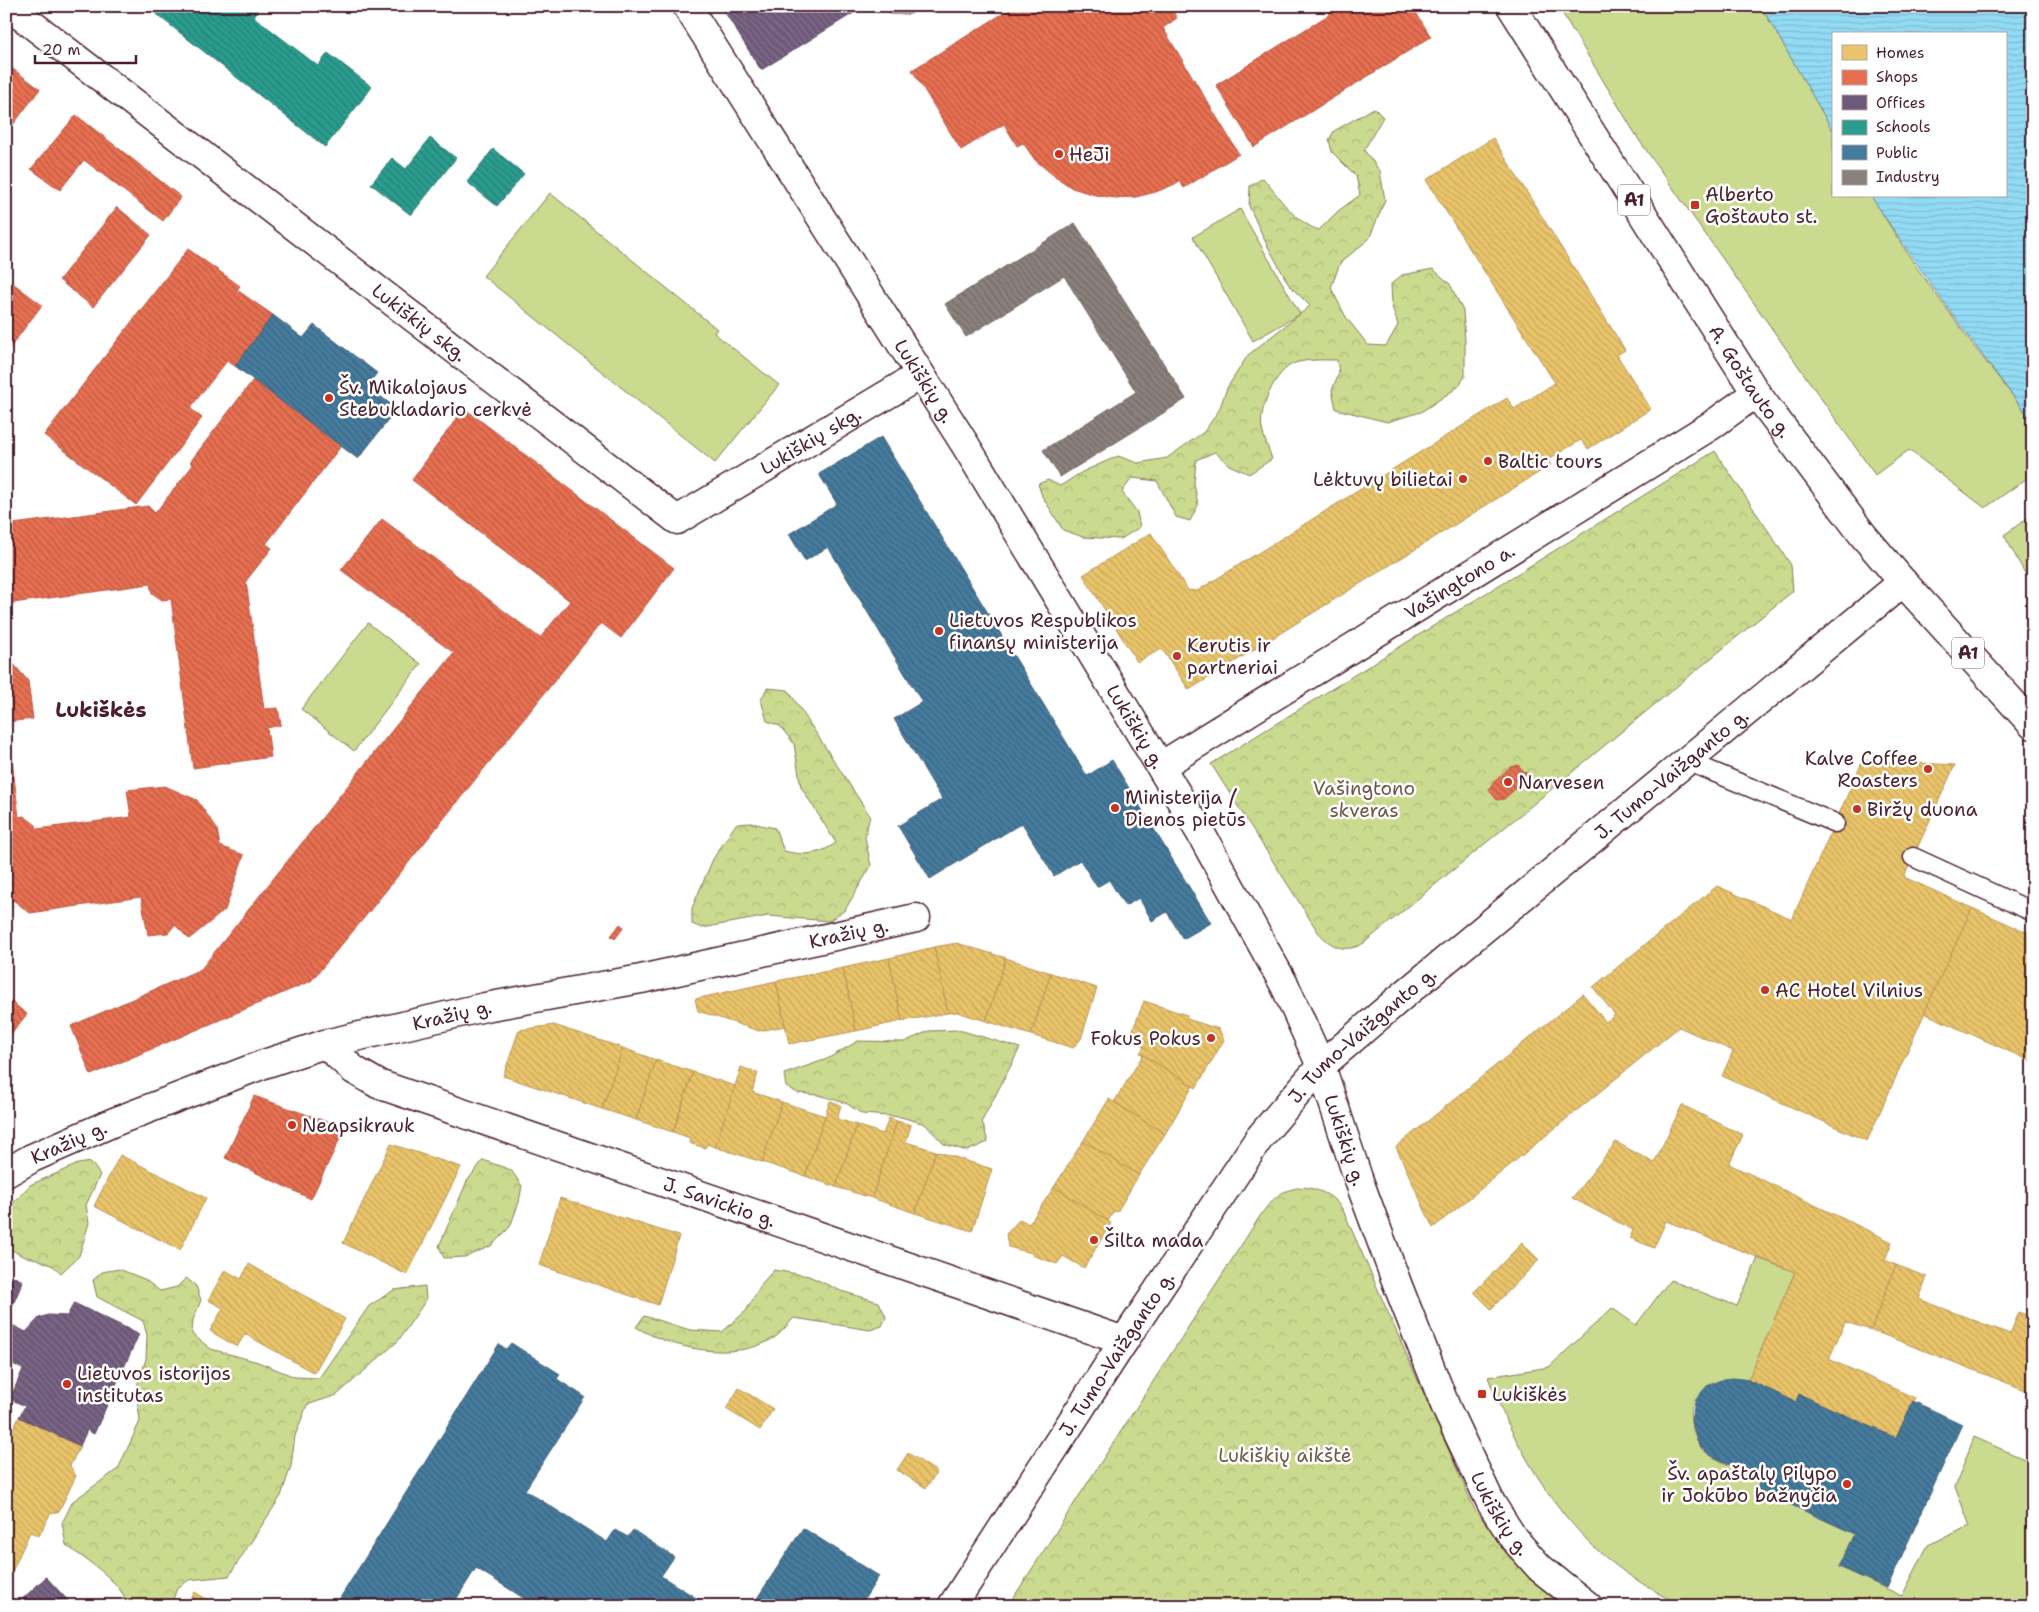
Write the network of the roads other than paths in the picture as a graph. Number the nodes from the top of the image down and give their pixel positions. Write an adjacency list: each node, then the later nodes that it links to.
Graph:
1 (8, 6): 4 (street, Lukiškių skg.)
2 (687, 6): 4 (street, Lukiškių g.)
3 (1511, 6): 5 (street, A. Goštauto g. / A1)
4 (920, 375): 9 (street, Lukiškių g.)
5 (1756, 393): 6 (street, A. Goštauto g. / A1); 9 (street, Vašingtono a.)
6 (1903, 582): 7 (street, A. Goštauto g. / A1); 8 (street, J. Tumo-Vaižganto g.)
7 (2033, 725)
8 (1687, 761): 10 (lane); 15 (street, J. Tumo-Vaižganto g.)
9 (1161, 766): 15 (street, Lukiškių g.)
10 (1835, 823)
11 (1913, 857): 12 (lane)
12 (2033, 912)
13 (916, 918): 14 (street, Kražių g.)
14 (325, 1044): 16 (street, Kražių g.); 17 (street, J. Savickio g.)
15 (1321, 1066): 17 (street, J. Tumo-Vaižganto g.); 19 (street, Lukiškių g.)
16 (6, 1172)
17 (1124, 1340): 18 (street, J. Tumo-Vaižganto g.)
18 (952, 1606)
19 (1588, 1606)

